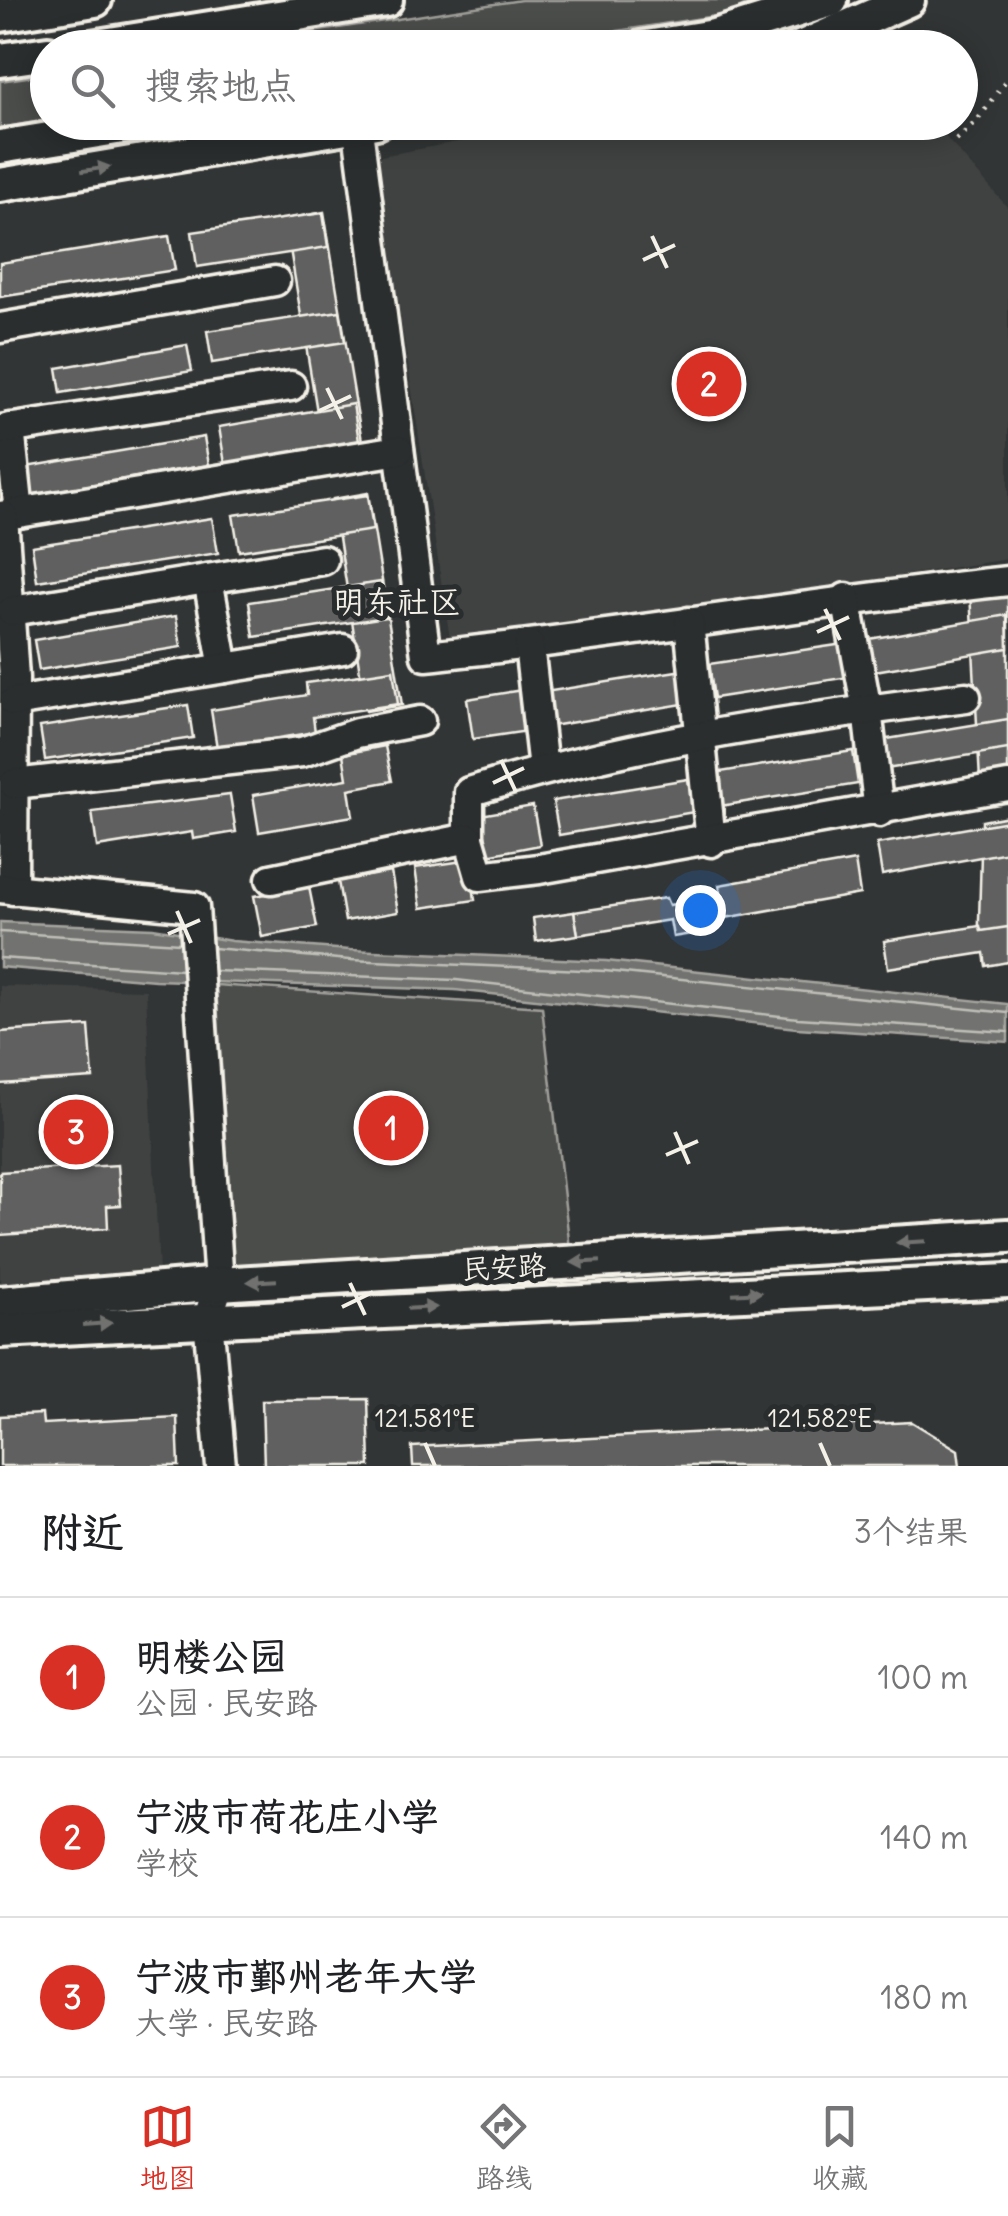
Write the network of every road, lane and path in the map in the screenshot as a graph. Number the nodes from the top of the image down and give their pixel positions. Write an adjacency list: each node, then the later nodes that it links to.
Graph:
1 (95, 0): 5 (main road)
2 (386, 0): 6 (main road)
3 (831, 0): 7 (main road)
4 (908, 0): 8 (main road)
5 (0, 15)
6 (198, 30)
7 (734, 30)
8 (840, 30)
9 (30, 56): 10 (main road)
10 (0, 60)
11 (1008, 77): 12 (path)
12 (978, 120)
13 (38, 140): 16 (main road)
14 (268, 140): 17 (main road, one-way to 14)
15 (365, 140): 22 (street)
16 (0, 146)
17 (0, 185)
18 (275, 281): 19 (street)
19 (0, 328)
20 (292, 386): 21 (street)
21 (3, 427): 23 (street)
22 (399, 450): 23 (street); 30 (street)
23 (8, 515): 28 (street)
24 (322, 560): 25 (street)
25 (208, 579): 28 (street); 32 (street)
26 (1008, 581): 27 (street)
27 (846, 598): 29 (street); 34 (street)
28 (8, 622): 35 (street)
29 (689, 622): 30 (street); 37 (street)
30 (529, 646): 38 (street)
31 (342, 648): 32 (street)
32 (224, 668): 35 (street)
33 (966, 697): 34 (street)
34 (868, 710): 37 (street); 41 (street)
35 (9, 717): 39 (street)
36 (420, 721): 39 (street)
37 (702, 738): 38 (street); 43 (street)
38 (543, 769): 42 (street)
39 (14, 784): 45 (street)
40 (1008, 786): 41 (street)
41 (880, 812): 43 (street)
42 (469, 838): 43 (street); 44 (street)
43 (711, 842)
44 (271, 879)
45 (7, 889): 48 (street)
46 (1008, 1236): 48 (main road, 民安路, one-way to 48)
47 (1008, 1281): 50 (main road, 民安路, one-way to 47)
48 (219, 1284): 49 (main road, 民安路); 50 (street)
49 (0, 1303)
50 (208, 1318): 51 (main road, 民安路, one-way to 50); 52 (street)
51 (0, 1330)
52 (220, 1466)

